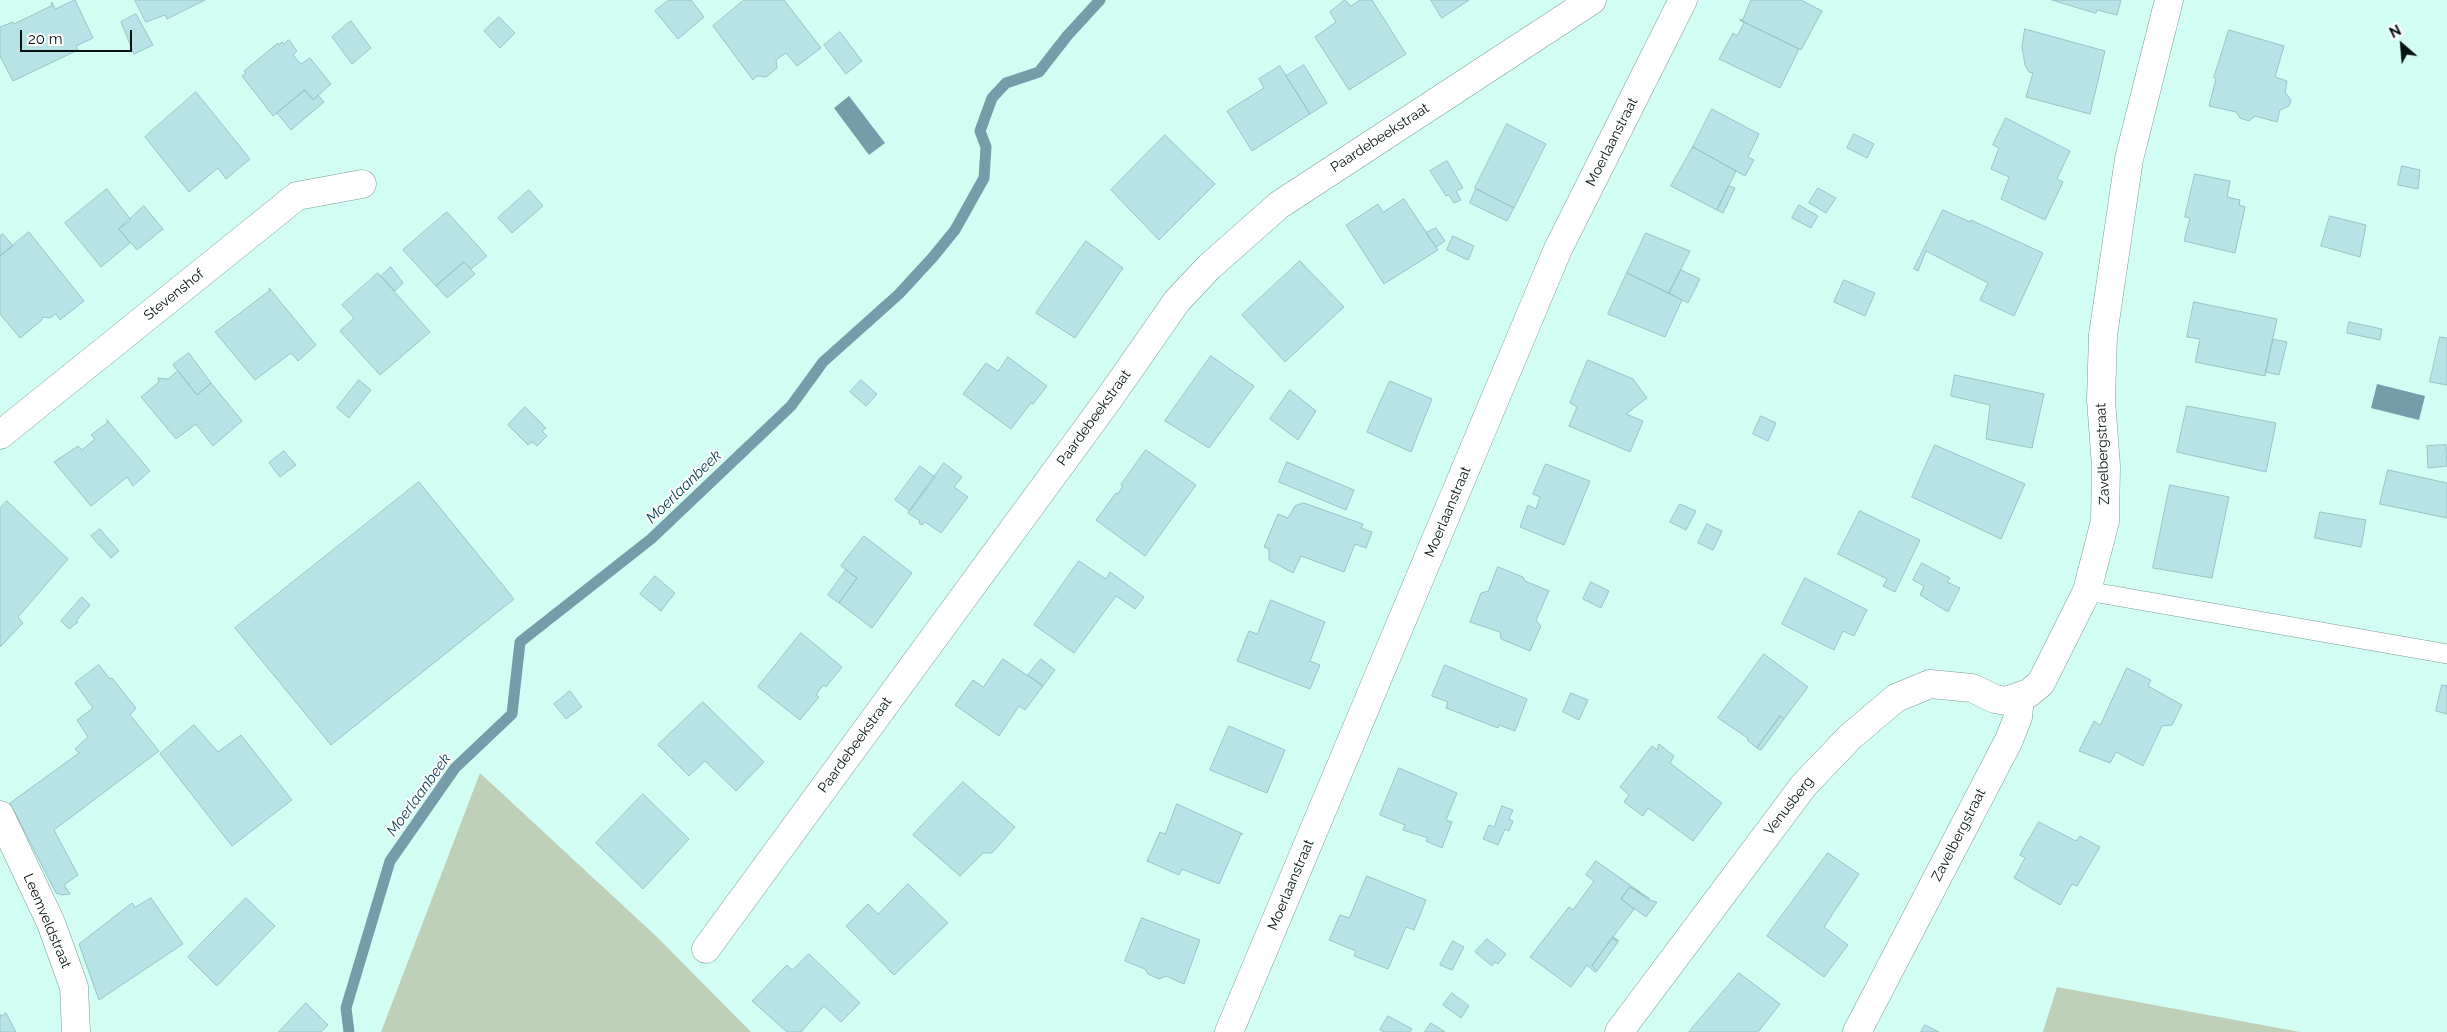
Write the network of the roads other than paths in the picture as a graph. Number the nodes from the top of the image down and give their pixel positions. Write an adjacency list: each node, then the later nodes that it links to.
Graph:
1 (1592, 0): 10 (street, Paardebeekstraat)
2 (1683, 0): 12 (street, Moerlaanstraat)
3 (2169, 0): 6 (street, Zavelbergstraat)
4 (362, 184): 5 (street, Stevenshof)
5 (0, 435)
6 (2088, 590): 7 (lane); 8 (street, Zavelbergstraat)
7 (2447, 654)
8 (2020, 697): 13 (street, Venusberg); 14 (street, Zavelbergstraat)
9 (0, 815): 11 (street, Leemveldstraat)
10 (706, 949)
11 (76, 1032)
12 (1229, 1032)
13 (1620, 1032)
14 (1857, 1032)

